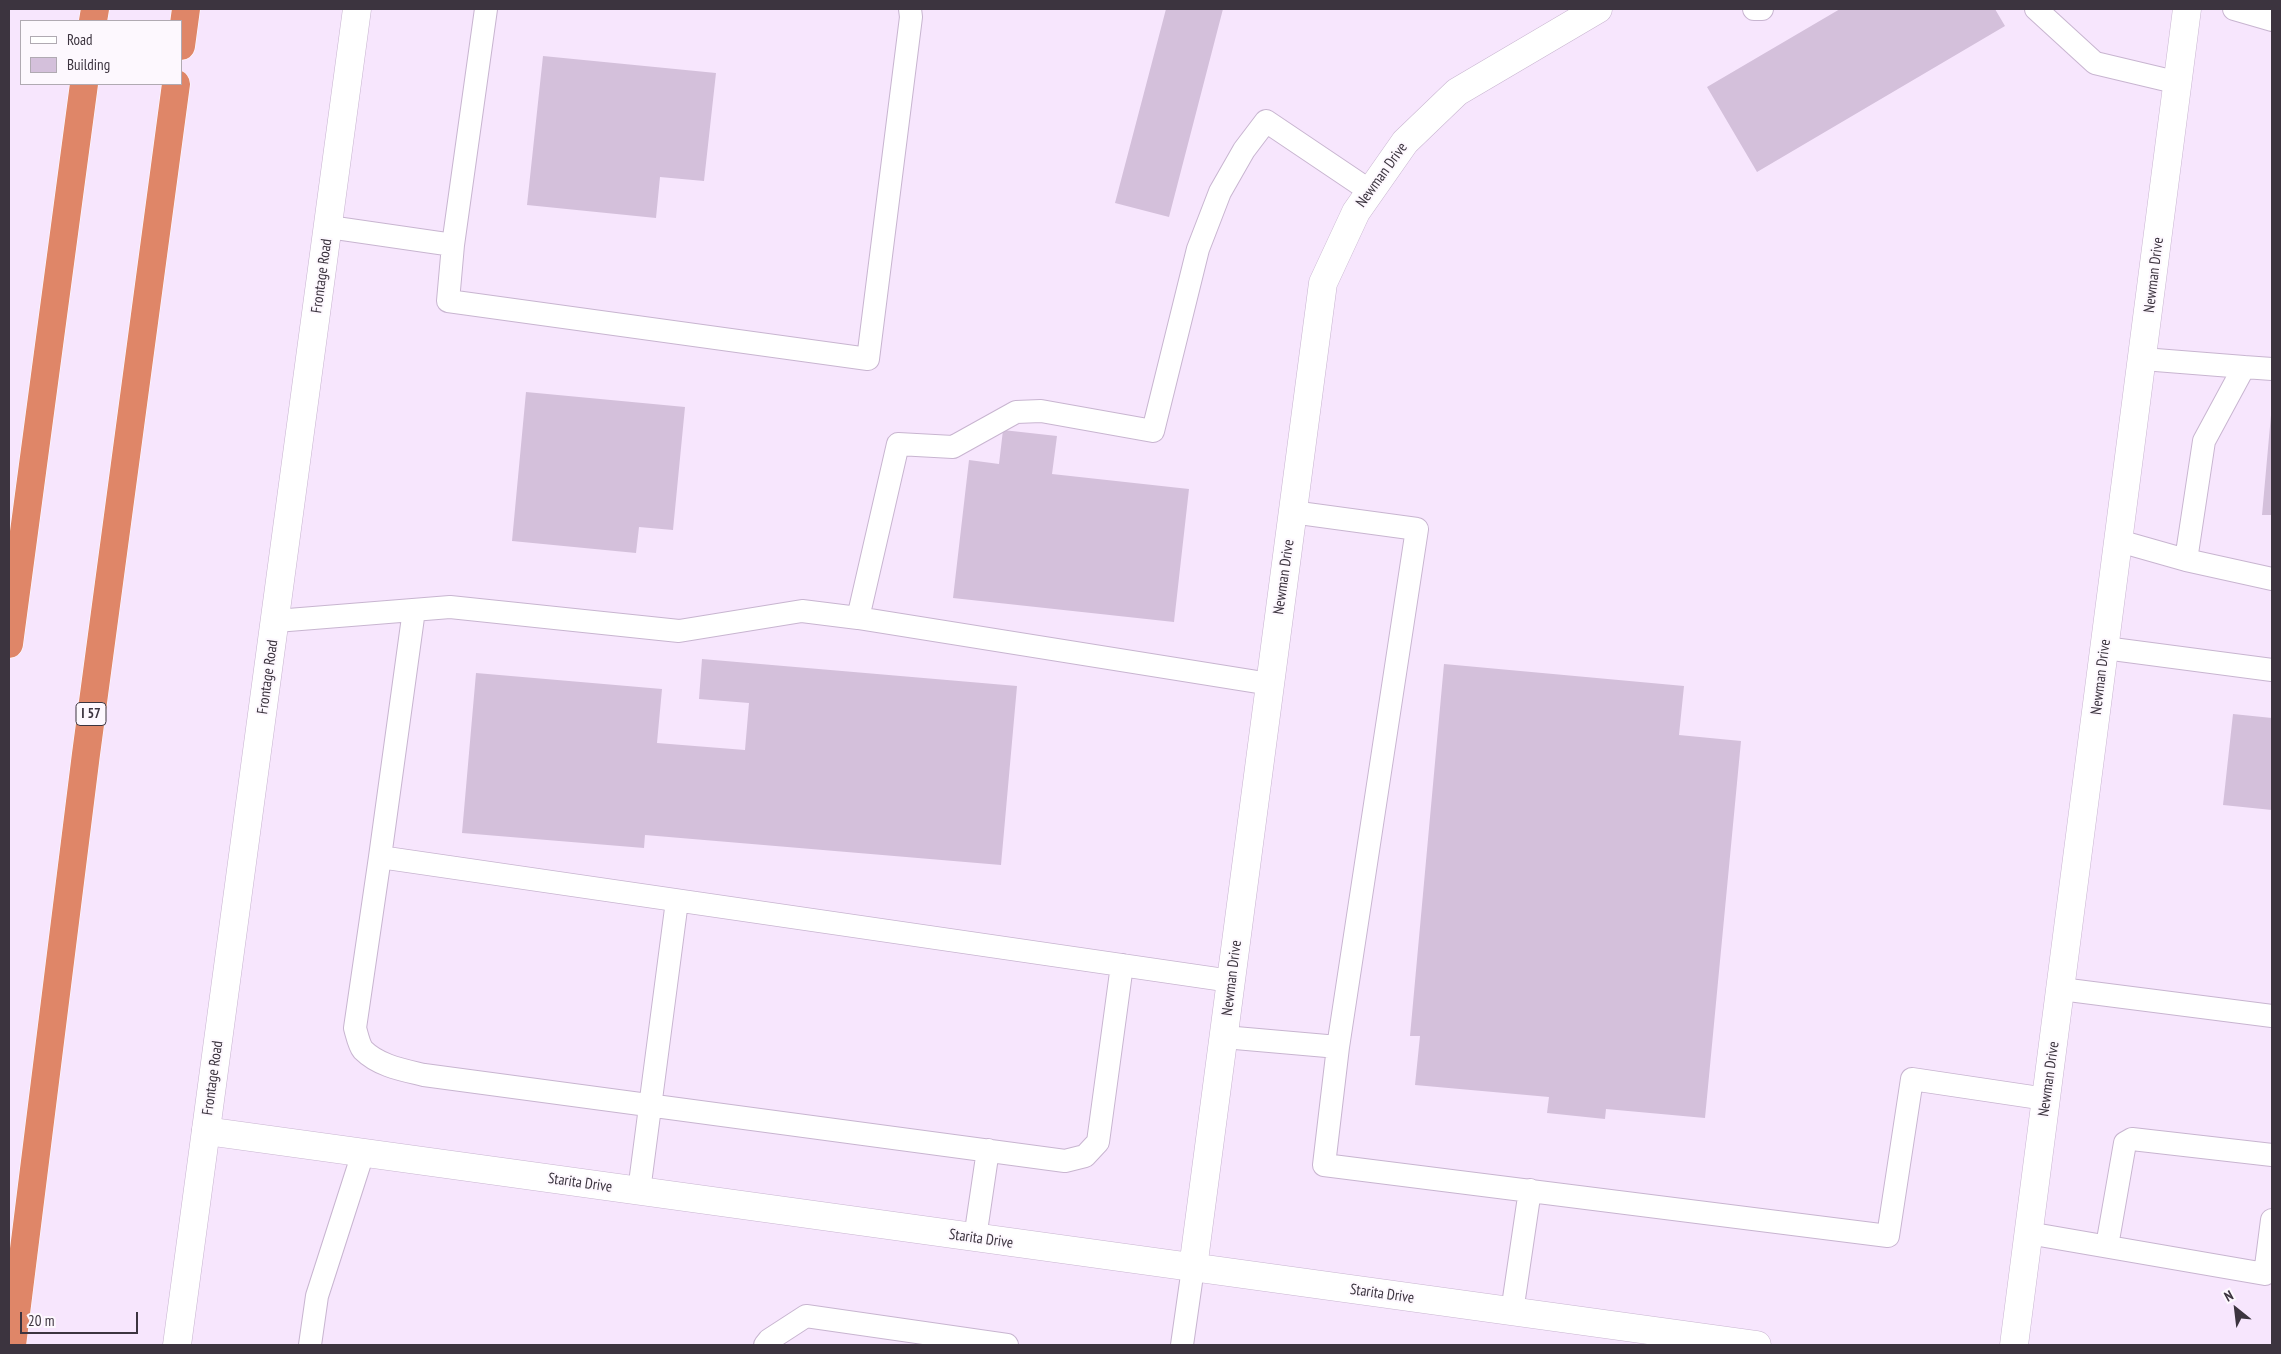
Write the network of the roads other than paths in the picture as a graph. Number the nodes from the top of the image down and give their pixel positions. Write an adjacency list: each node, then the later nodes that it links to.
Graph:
1 (186, 9): 12 (highway)
2 (357, 9): 17 (street, Frontage Road)
3 (486, 9): 18 (lane)
4 (910, 9): 18 (lane)
5 (1598, 9): 16 (street, Newman Drive)
6 (1754, 9): 7 (lane)
7 (1762, 9)
8 (2036, 9): 13 (lane)
9 (2187, 9): 13 (street, Newman Drive)
10 (2234, 9): 11 (lane)
11 (2272, 20)
12 (182, 39)
13 (2179, 83): 19 (street, Newman Drive)
14 (84, 85): 29 (highway)
15 (176, 85): 56 (highway, I 57)
16 (1370, 191): 22 (street, Newman Drive); 27 (lane)
17 (329, 227): 18 (lane); 28 (street, Frontage Road)
18 (454, 245)
19 (2143, 359): 20 (lane); 23 (street, Newman Drive)
20 (2244, 367): 21 (lane); 24 (lane)
21 (2272, 370)
22 (1292, 512): 32 (street, Newman Drive); 40 (lane)
23 (2119, 541): 24 (lane); 30 (street, Newman Drive)
24 (2186, 560): 25 (lane)
25 (2272, 579)
26 (414, 610): 27 (lane); 28 (lane); 33 (lane)
27 (858, 618): 32 (lane)
28 (276, 621): 43 (street, Frontage Road)
29 (9, 644)
30 (2105, 648): 31 (lane); 37 (street, Newman Drive)
31 (2272, 670)
32 (1270, 684): 36 (street, Newman Drive)
33 (380, 857): 34 (lane); 42 (lane)
34 (677, 901): 35 (lane); 42 (lane)
35 (1122, 965): 36 (lane); 44 (lane)
36 (1231, 980): 39 (street, Newman Drive)
37 (2061, 989): 38 (lane); 41 (street, Newman Drive)
38 (2272, 1016)
39 (1224, 1038): 40 (lane); 53 (street, Newman Drive)
40 (1338, 1047): 47 (lane)
41 (2046, 1099): 47 (lane); 50 (street, Newman Drive)
42 (650, 1104): 44 (lane); 48 (lane)
43 (206, 1131): 45 (street, Starita Drive); 57 (street, Frontage Road)
44 (988, 1150): 51 (lane)
45 (363, 1153): 48 (street, Starita Drive); 58 (lane)
46 (2272, 1155): 52 (lane)
47 (1530, 1190): 55 (lane)
48 (638, 1191): 51 (street, Starita Drive)
49 (2272, 1220): 54 (lane)
50 (2028, 1233): 52 (lane); 63 (street, Newman Drive)
51 (975, 1238): 53 (street, Starita Drive)
52 (2107, 1246): 54 (lane)
53 (1193, 1268): 55 (street, Starita Drive); 61 (lane)
54 (2269, 1280)
55 (1512, 1312): 62 (street, Starita Drive)
56 (12, 1345)
57 (177, 1345)
58 (310, 1345)
59 (765, 1345): 60 (lane)
60 (1007, 1345)
61 (1182, 1345)
62 (1756, 1345)
63 (2014, 1345)

